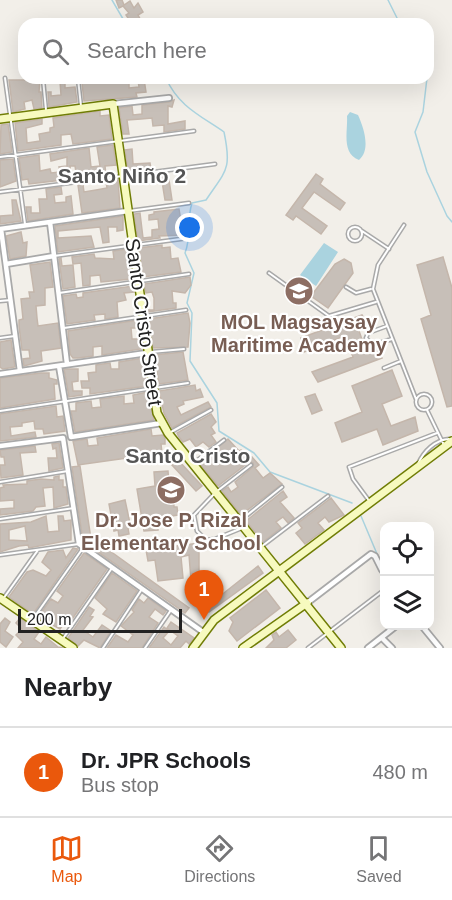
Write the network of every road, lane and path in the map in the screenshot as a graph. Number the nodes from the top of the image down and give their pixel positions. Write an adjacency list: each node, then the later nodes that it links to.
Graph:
1 (5, 78): 8 (lane)
2 (43, 84): 7 (lane)
3 (79, 84): 6 (lane)
4 (169, 98): 5 (street)
5 (113, 104): 6 (street); 11 (street, Santo Cristo Street)
6 (81, 108): 7 (street)
7 (46, 113): 8 (street)
8 (9, 118): 9 (street); 12 (lane)
9 (0, 119)
10 (194, 131): 11 (lane)
11 (118, 140): 12 (lane); 15 (street, Santo Cristo Street)
12 (14, 155): 13 (lane); 16 (lane)
13 (0, 157)
14 (215, 164): 15 (lane)
15 (123, 175): 16 (lane); 19 (street, Santo Cristo Street)
16 (19, 190): 17 (lane); 21 (lane)
17 (0, 192)
18 (189, 203): 19 (lane)
19 (128, 211): 20 (street); 28 (street, Santo Cristo Street)
20 (50, 222): 21 (street); 30 (street)
21 (25, 225): 23 (street)
22 (404, 225): 29 (lane)
23 (1, 229): 31 (street)
24 (362, 231): 25 (lane); 27 (lane); 27 (lane)
25 (369, 236): 27 (lane); 29 (lane)
26 (188, 238): 28 (lane)
27 (362, 238)
28 (133, 247): 30 (lane); 34 (street, Santo Cristo Street)
29 (389, 249): 36 (lane)
30 (54, 256): 31 (street); 37 (street)
31 (3, 264): 38 (street)
32 (269, 273): 40 (lane)
33 (189, 274): 34 (lane)
34 (138, 281): 37 (lane); 42 (street, Santo Cristo Street)
35 (346, 287): 36 (lane)
36 (373, 289): 40 (lane)
37 (59, 293): 44 (street)
38 (10, 300): 39 (lane); 45 (street)
39 (0, 301)
40 (376, 302): 43 (lane)
41 (186, 310): 42 (lane)
42 (143, 318): 44 (lane); 49 (street, Santo Cristo Street)
43 (387, 327): 47 (lane); 47 (lane)
44 (63, 328): 51 (street)
45 (15, 336): 46 (lane); 54 (street)
46 (0, 338)
47 (392, 339): 50 (lane)
48 (184, 349): 49 (lane)
49 (147, 353): 51 (street); 57 (street, Santo Cristo Street)
50 (401, 361): 53 (lane); 58 (lane)
51 (68, 364): 52 (street)
52 (59, 366): 54 (street); 59 (street)
53 (384, 368)
54 (20, 371): 55 (street)
55 (0, 374)
56 (188, 383): 57 (lane)
57 (152, 388): 59 (lane); 63 (street, Santo Cristo Street)
58 (417, 399): 61 (lane); 61 (lane)
59 (65, 400): 62 (lane); 63 (street)
60 (211, 410): 64 (lane)
61 (427, 410): 65 (lane)
62 (0, 411)
63 (162, 423): 64 (street, Santo Cristo Street)
64 (168, 433): 70 (street, Santo Cristo Street)
65 (437, 433): 68 (lane); 77 (lane)
66 (224, 440): 70 (lane)
67 (452, 440): 68 (street)
68 (443, 443): 77 (street)
69 (0, 446): 72 (street)
70 (192, 464): 75 (street, Santo Cristo Street)
71 (250, 465): 75 (lane)
72 (68, 471): 73 (lane); 78 (street)
73 (0, 482)
74 (282, 487): 80 (lane)
75 (216, 492): 80 (street, Santo Cristo Street); 80 (lane)
76 (328, 496): 82 (lane)
77 (370, 502): 88 (street)
78 (74, 508): 79 (lane); 81 (street)
79 (0, 519)
80 (242, 524): 82 (street, Santo Cristo Street)
81 (79, 544): 83 (street); 84 (lane)
82 (261, 547): 88 (street, Santo Cristo Street)
83 (83, 548): 87 (street); 94 (lane)
84 (38, 550): 85 (lane); 91 (lane)
85 (0, 555)
86 (380, 566): 92 (street)
87 (112, 568): 89 (street); 100 (lane)
88 (279, 572): 92 (street, Santo Cristo Street); 97 (street)
89 (142, 589): 93 (street); 103 (lane)
90 (380, 593): 98 (lane)
91 (1, 599): 94 (street)
92 (307, 603): 98 (street, Santo Cristo Street); 105 (street)
93 (171, 610): 97 (street); 104 (lane)
94 (32, 620): 100 (street)
95 (391, 630): 99 (street)
96 (425, 630): 110 (street)
97 (203, 632): 101 (street)
98 (330, 632): 106 (lane); 107 (street, Santo Cristo Street)
99 (382, 638): 108 (street); 109 (street)
100 (62, 640): 102 (street)
101 (196, 647)
102 (73, 648)
103 (103, 648)
104 (145, 648)
105 (243, 648)
106 (308, 648)
107 (341, 648)
108 (368, 648)
109 (392, 648)
110 (440, 648)

